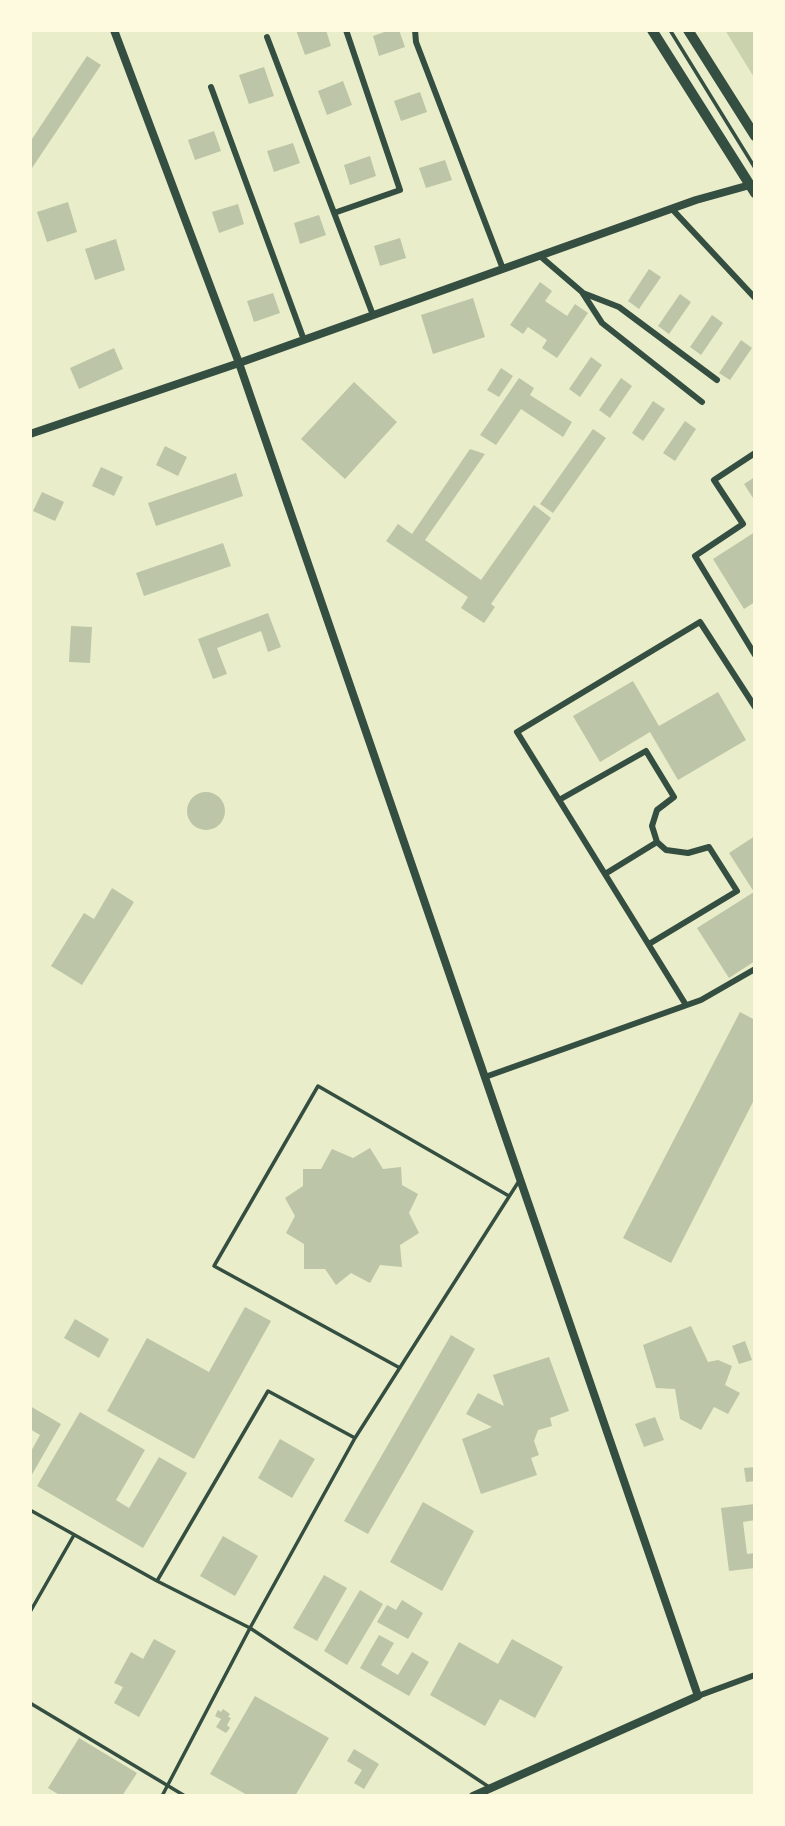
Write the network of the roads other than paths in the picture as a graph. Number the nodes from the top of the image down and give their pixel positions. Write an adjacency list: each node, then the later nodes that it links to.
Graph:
1 (114, 30): 20 (street)
2 (346, 30): 13 (street)
3 (415, 30): 15 (street)
4 (652, 30): 11 (main road)
5 (670, 30): 10 (lane)
6 (688, 30): 9 (main road)
7 (267, 37): 13 (street)
8 (211, 87): 19 (street)
9 (755, 136)
10 (755, 168)
11 (753, 189): 12 (street)
12 (672, 209): 14 (street); 17 (street)
13 (334, 213): 18 (street)
14 (540, 256): 15 (street); 16 (street)
15 (503, 269): 18 (street)
16 (582, 292): 21 (street); 22 (street)
17 (755, 298)
18 (373, 315): 19 (street)
19 (304, 340): 20 (street)
20 (239, 363): 23 (street); 33 (street)
21 (717, 380)
22 (702, 402)
23 (30, 434)
24 (755, 453): 25 (street)
25 (755, 655)
26 (755, 707): 27 (street)
27 (559, 800): 28 (street); 29 (street)
28 (657, 842): 29 (street); 30 (street)
29 (605, 874): 30 (street)
30 (649, 944): 32 (street)
31 (755, 969): 32 (street)
32 (687, 1005): 33 (street)
33 (485, 1077): 34 (street)
34 (520, 1179): 35 (lane); 44 (street)
35 (509, 1196): 36 (lane); 36 (lane)
36 (400, 1368): 37 (lane)
37 (355, 1438): 40 (lane); 42 (lane)
38 (30, 1510): 39 (lane)
39 (74, 1535): 40 (lane); 41 (lane)
40 (157, 1581): 42 (lane)
41 (30, 1612)
42 (250, 1628): 46 (lane); 47 (lane)
43 (755, 1675): 44 (street)
44 (698, 1696): 47 (street)
45 (30, 1703): 46 (lane)
46 (167, 1786): 48 (lane); 49 (lane)
47 (490, 1788): 50 (street)
48 (162, 1796)
49 (185, 1796)
50 (473, 1796)

